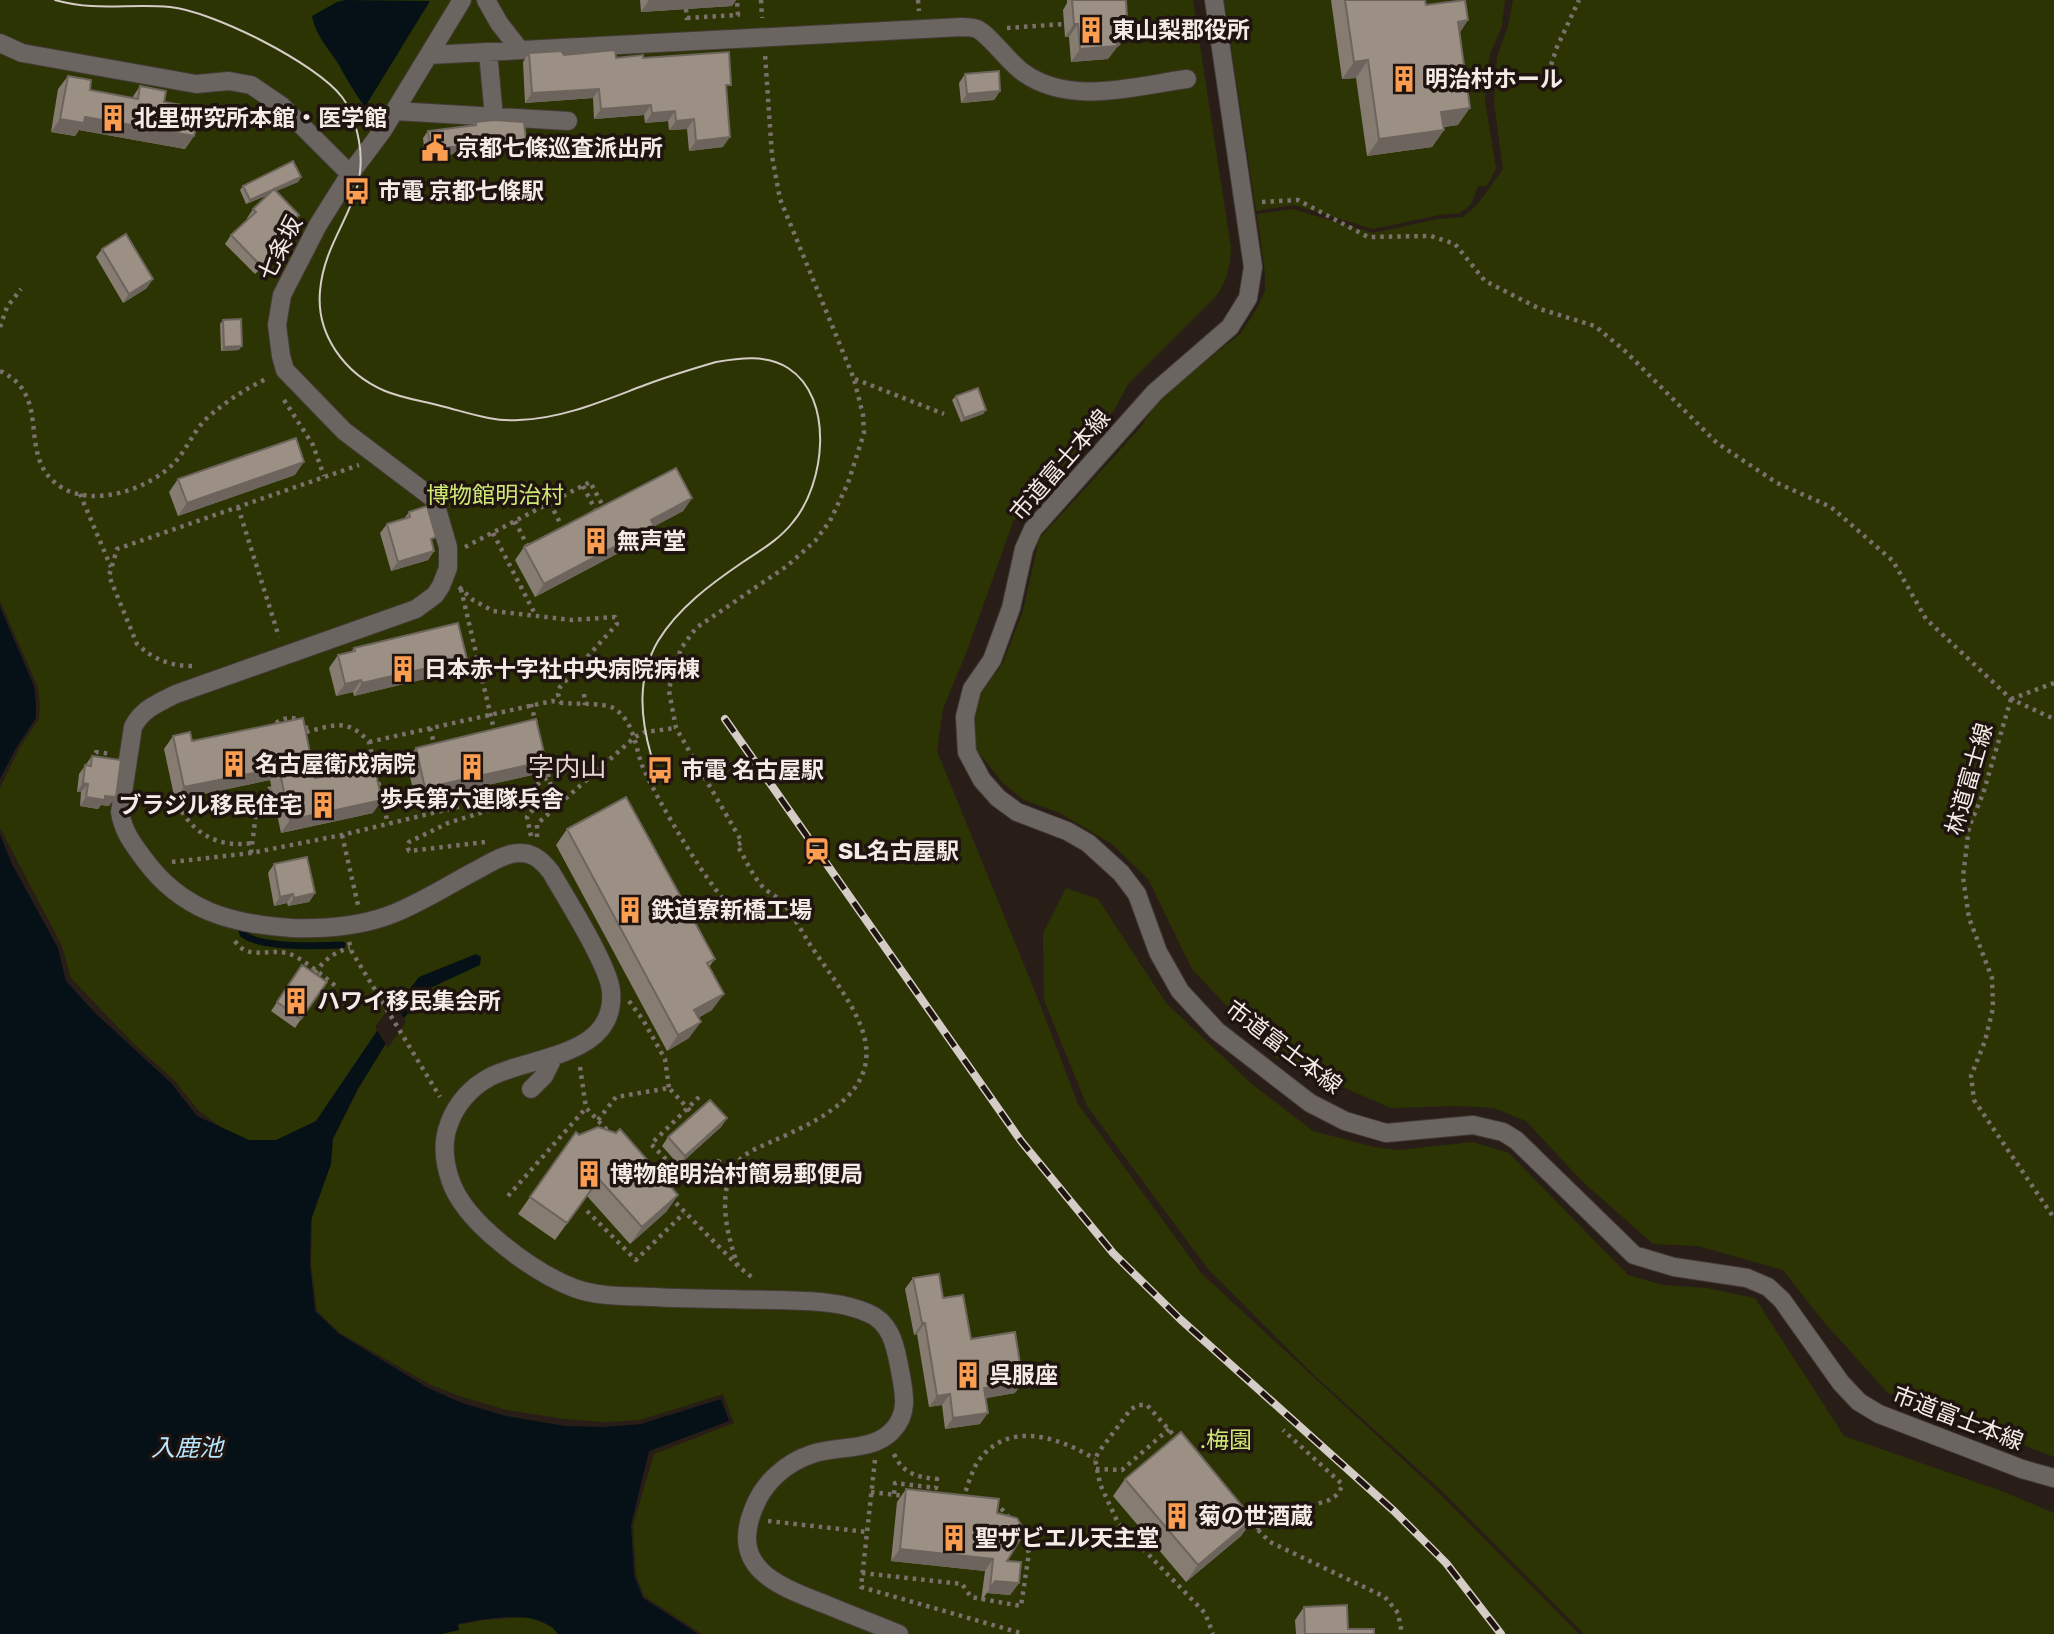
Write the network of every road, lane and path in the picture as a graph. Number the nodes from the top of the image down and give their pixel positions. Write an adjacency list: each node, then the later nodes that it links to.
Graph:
1 (462, 0): 13 (street, 七条坂)
2 (486, 0): 11 (street)
3 (737, 0): 6 (path)
4 (1214, 0): 20 (street, 市道富士本線)
5 (1579, 0): 15 (path)
6 (687, 18)
7 (1064, 24): 8 (path)
8 (978, 30): 9 (street); 14 (street)
9 (763, 38): 11 (street); 25 (path)
10 (0, 43): 19 (street)
11 (520, 50): 12 (street)
12 (488, 52): 13 (street); 17 (street)
13 (429, 55): 16 (street, 七条坂)
14 (1187, 79)
15 (1543, 89)
16 (395, 111): 17 (street); 19 (street, 七条坂)
17 (494, 117): 18 (street)
18 (568, 121)
19 (350, 174): 23 (street, 七条坂)
20 (1244, 205): 52 (path); 118 (street, 市道富士本線)
21 (21, 289): 22 (path)
22 (0, 327)
23 (285, 370): 28 (street); 31 (path)
24 (0, 371): 31 (path)
25 (855, 379): 27 (path); 61 (path)
26 (281, 396): 29 (path)
27 (944, 414)
28 (390, 464): 29 (path); 40 (street)
29 (324, 476): 33 (path)
30 (583, 486): 32 (path); 34 (path); 35 (path)
31 (80, 494): 41 (path)
32 (550, 503): 36 (path); 37 (path)
33 (238, 507): 41 (path); 45 (path)
34 (606, 512)
35 (598, 516)
36 (515, 521): 38 (path); 39 (path)
37 (561, 525)
38 (493, 533): 40 (path); 44 (path)
39 (530, 552)
40 (449, 555): 42 (street)
41 (111, 568): 49 (path)
42 (446, 575): 43 (path); 46 (street)
43 (461, 588): 44 (path); 47 (path)
44 (536, 614): 54 (path)
45 (279, 637): 46 (path); 46 (path)
46 (270, 650): 85 (street)
47 (477, 659): 48 (path); 56 (path)
48 (457, 664)
49 (204, 665)
50 (2054, 683): 52 (path, 林道富士線)
51 (584, 694): 55 (path)
52 (2011, 699): 57 (path); 108 (path, 林道富士線)
53 (531, 704): 54 (path); 56 (path); 60 (path)
54 (562, 704): 55 (path)
55 (585, 705): 63 (path)
56 (490, 713): 59 (path); 64 (path)
57 (2054, 719)
58 (276, 723): 62 (path)
59 (430, 728): 65 (path); 68 (path)
60 (537, 728)
61 (676, 728): 63 (path); 87 (path)
62 (306, 733): 65 (path); 66 (path)
63 (635, 737): 79 (path); 87 (path)
64 (496, 740)
65 (369, 742): 69 (path)
66 (308, 743)
67 (543, 752): 70 (path)
68 (436, 754)
69 (373, 762): 71 (path); 78 (path)
70 (548, 777): 74 (path); 80 (path)
71 (305, 781)
72 (281, 786): 82 (path)
73 (509, 786): 74 (path)
74 (509, 795): 77 (path); 84 (path)
75 (447, 801): 77 (path)
76 (177, 804): 82 (path)
77 (449, 809): 78 (path)
78 (388, 824): 81 (path)
79 (537, 824)
80 (530, 830)
81 (342, 835): 83 (path); 86 (path)
82 (252, 843): 83 (path)
83 (251, 853): 85 (path)
84 (510, 855): 88 (street); 93 (street)
85 (146, 862): 88 (street)
86 (359, 912)
87 (790, 914): 103 (path)
88 (230, 920): 89 (path)
89 (316, 972): 90 (path); 91 (path); 98 (path)
90 (311, 979)
91 (337, 987)
92 (628, 1000): 95 (path)
93 (554, 1056): 96 (street); 129 (street)
94 (581, 1074): 99 (path)
95 (669, 1088): 100 (path); 101 (path)
96 (531, 1089)
97 (699, 1097): 100 (path)
98 (442, 1100)
99 (586, 1108): 101 (path); 105 (path)
100 (690, 1110): 103 (path)
101 (597, 1120): 102 (path)
102 (615, 1138)
103 (733, 1169): 109 (path)
104 (667, 1194): 107 (path)
105 (508, 1196)
106 (587, 1211): 107 (path)
107 (684, 1213): 109 (path)
108 (2054, 1218)
109 (738, 1266): 110 (path)
110 (759, 1282)
111 (1169, 1429): 113 (path); 114 (path); 117 (path)
112 (1283, 1430): 126 (path)
113 (1186, 1450)
114 (1095, 1459): 117 (path); 122 (path)
115 (875, 1461): 119 (path)
116 (898, 1464): 120 (path)
117 (1096, 1469): 131 (path)
118 (2054, 1478)
119 (872, 1492): 120 (path); 127 (path)
120 (894, 1494): 121 (path)
121 (908, 1496)
122 (974, 1503)
123 (986, 1505): 128 (path)
124 (1239, 1510): 126 (path)
125 (767, 1521): 127 (path)
126 (1257, 1530): 132 (path)
127 (867, 1532): 128 (path)
128 (862, 1573): 130 (path)
129 (899, 1634)
130 (1024, 1634)
131 (1213, 1634)
132 (1402, 1634)

